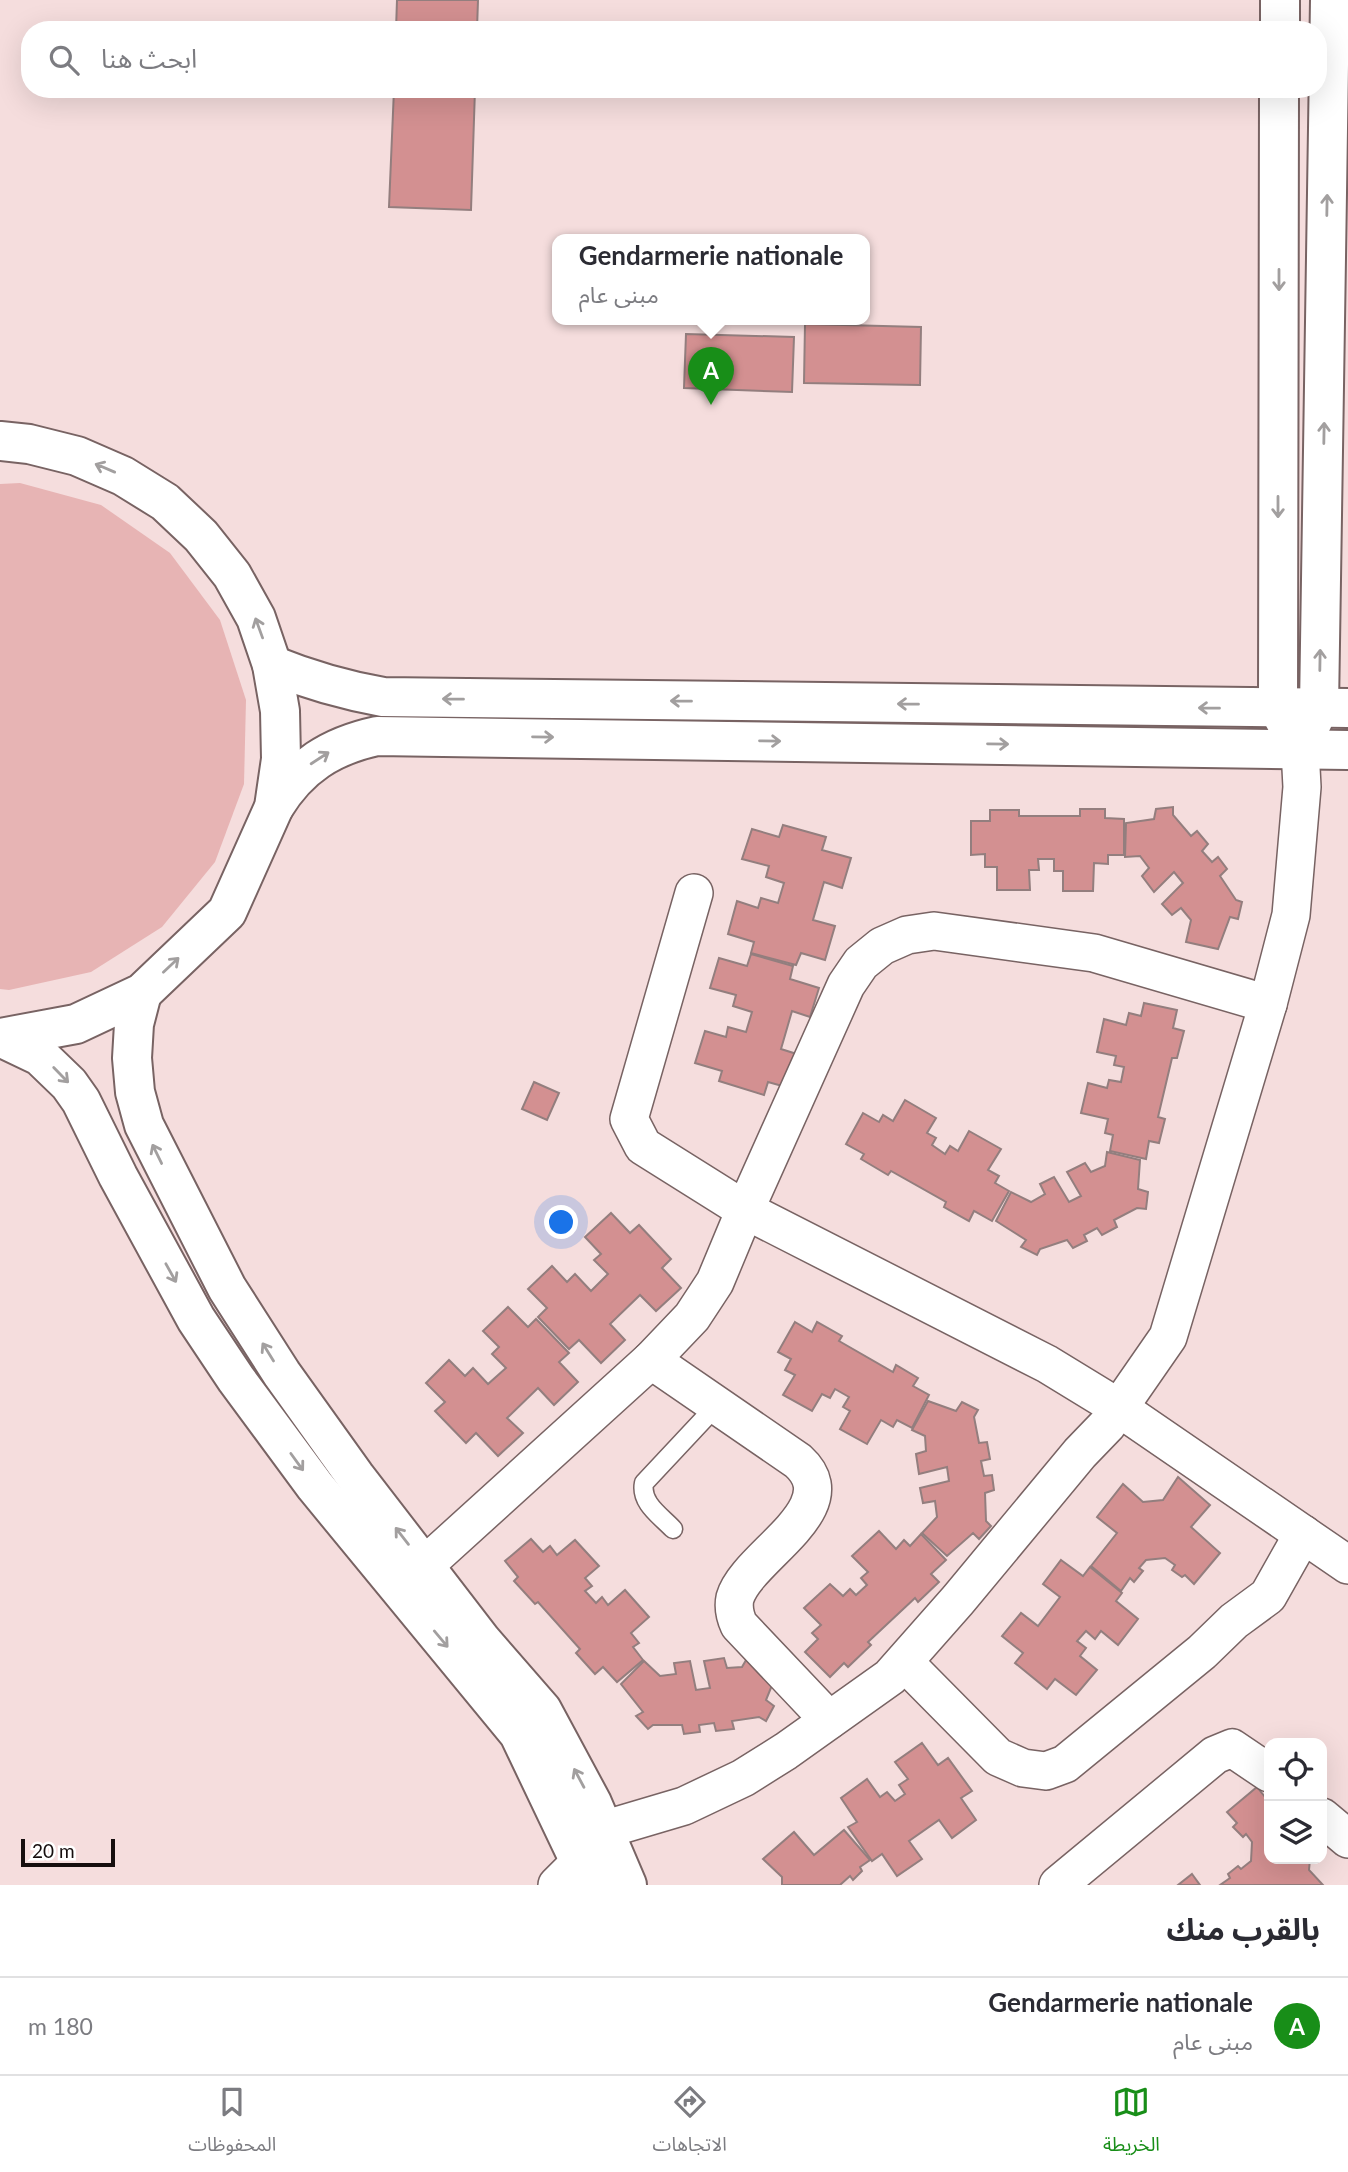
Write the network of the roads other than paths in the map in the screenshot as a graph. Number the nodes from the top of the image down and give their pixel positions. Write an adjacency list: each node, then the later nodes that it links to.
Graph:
1 (1280, 0): 3 (main road)
2 (1330, 0): 8 (main road, one-way to 2)
3 (1279, 21)
4 (1279, 98): 7 (main road, one-way to 7)
5 (0, 441): 6 (main road, one-way to 5)
6 (272, 665): 7 (main road, one-way to 6); 11 (main road)
7 (1278, 708): 8 (main road); 9 (main road)
8 (1333, 708): 9 (main road)
9 (1300, 749): 10 (main road); 11 (main road, one-way to 9); 14 (street)
10 (1348, 750)
11 (274, 807): 13 (main road, one-way to 11)
12 (694, 893): 16 (street)
13 (142, 993): 15 (main road); 23 (main road, one-way to 13)
14 (1268, 1004): 16 (street); 19 (street)
15 (2, 1038): 30 (main road, one-way to 30)
16 (745, 1210): 17 (street); 19 (street)
17 (651, 1360): 18 (street); 23 (street)
18 (717, 1405): 20 (lane); 25 (street)
19 (1119, 1408): 21 (street); 24 (street)
20 (673, 1529)
21 (1303, 1534): 22 (street); 24 (street)
22 (1348, 1564)
23 (424, 1566): 28 (main road, one-way to 23)
24 (904, 1662): 25 (street)
25 (829, 1720): 28 (street)
26 (1264, 1770): 32 (street)
27 (1327, 1821): 29 (street)
28 (603, 1830): 30 (street); 31 (main road)
29 (1348, 1839)
30 (576, 1877)
31 (627, 1885)
32 (1058, 1885)

